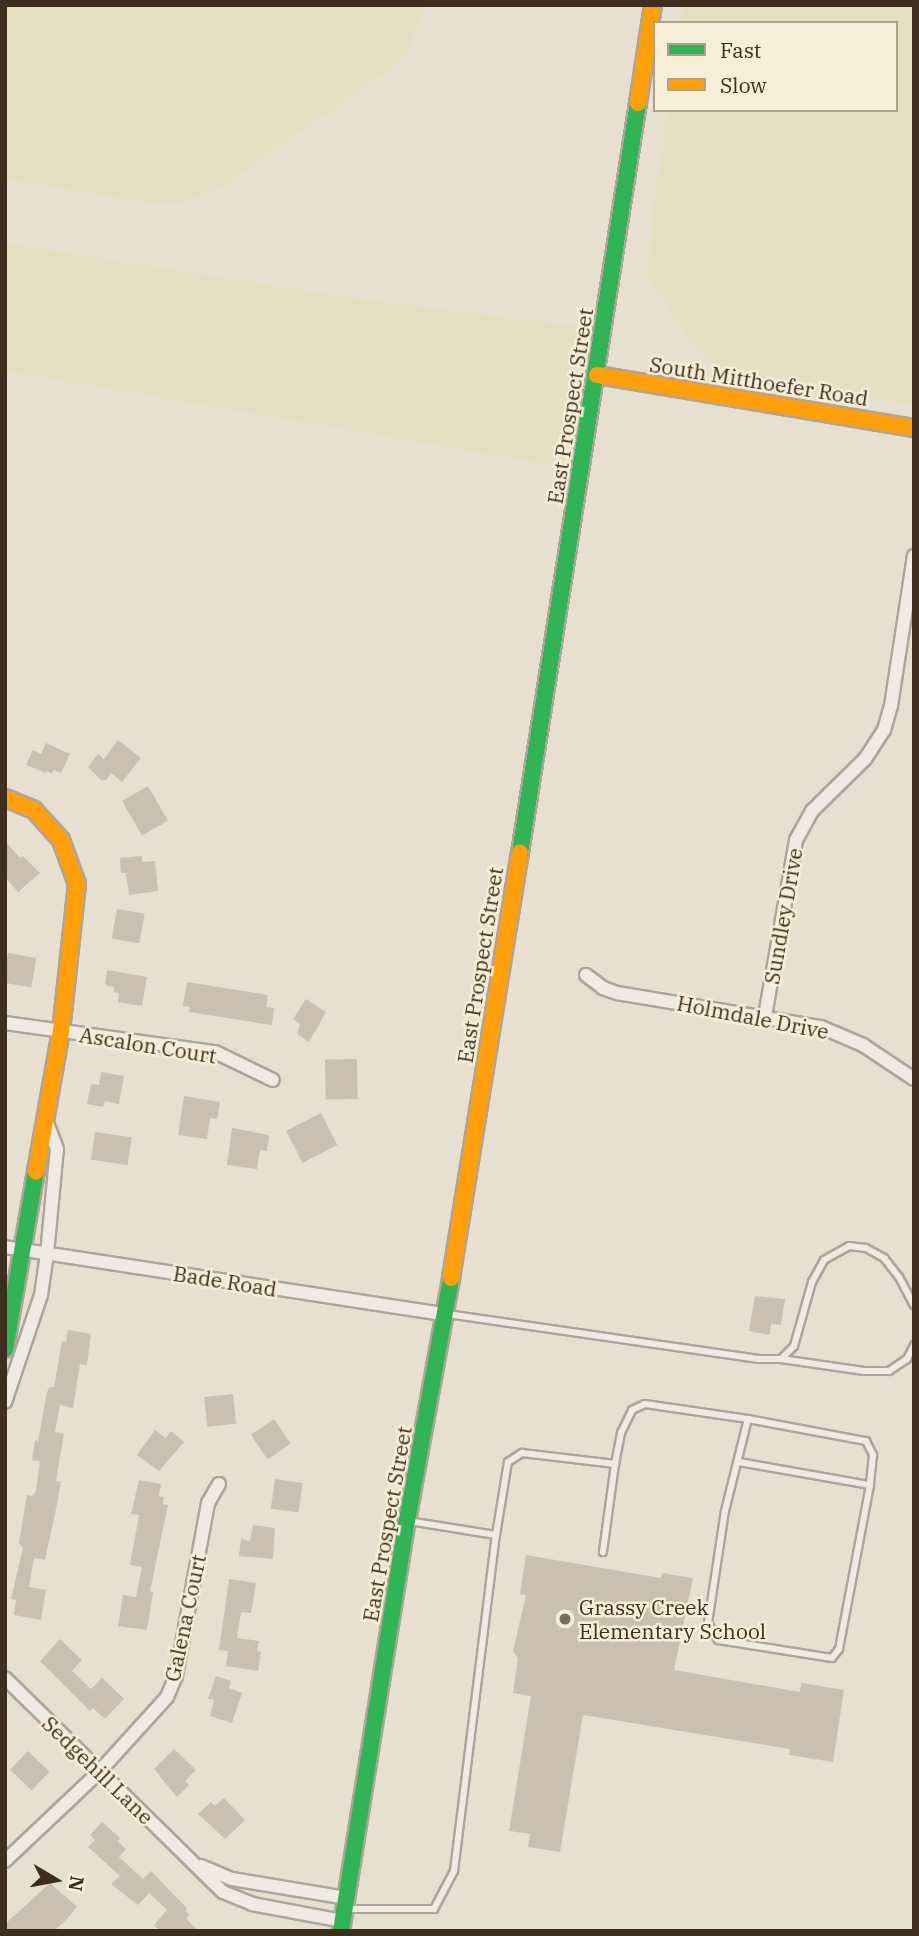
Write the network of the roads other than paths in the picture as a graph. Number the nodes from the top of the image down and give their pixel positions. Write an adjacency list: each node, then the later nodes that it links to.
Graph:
1 (653, 5): 2 (street, East Prospect Street)
2 (597, 375): 3 (street, South Mitthoefer Road); 17 (street, East Prospect Street)
3 (914, 428)
4 (914, 556): 7 (street, Sundley Drive)
5 (5, 798): 9 (street)
6 (586, 975): 7 (street, Holmdale Drive)
7 (765, 1016): 10 (street, Holmdale Drive)
8 (5, 1023): 9 (street, Ascalon Court)
9 (61, 1031): 11 (street, Ascalon Court); 12 (street)
10 (914, 1079)
11 (273, 1080)
12 (46, 1120): 14 (street); 15 (street)
13 (5, 1247): 14 (street, Bade Road)
14 (24, 1251): 15 (street, Bade Road); 19 (street)
15 (47, 1254): 17 (street, Bade Road); 21 (street)
16 (914, 1305): 20 (lane)
17 (445, 1314): 20 (lane); 27 (street, East Prospect Street)
18 (914, 1345): 20 (lane)
19 (5, 1349)
20 (781, 1359)
21 (5, 1402)
22 (748, 1419): 23 (lane); 24 (lane); 26 (lane)
23 (739, 1462): 26 (lane); 26 (lane)
24 (615, 1464): 28 (lane); 29 (lane)
25 (219, 1484): 31 (street, Galena Court)
26 (870, 1485)
27 (407, 1521): 28 (lane); 34 (street, East Prospect Street)
28 (496, 1535): 34 (lane)
29 (603, 1552)
30 (5, 1678): 31 (street, Sedgehill Lane)
31 (99, 1772): 32 (street, Sedgehill Lane); 33 (street, Galena Court)
32 (191, 1860): 34 (street, Sedgehill Lane); 34 (street, Sedgehill Lane)
33 (5, 1861)
34 (344, 1915)

